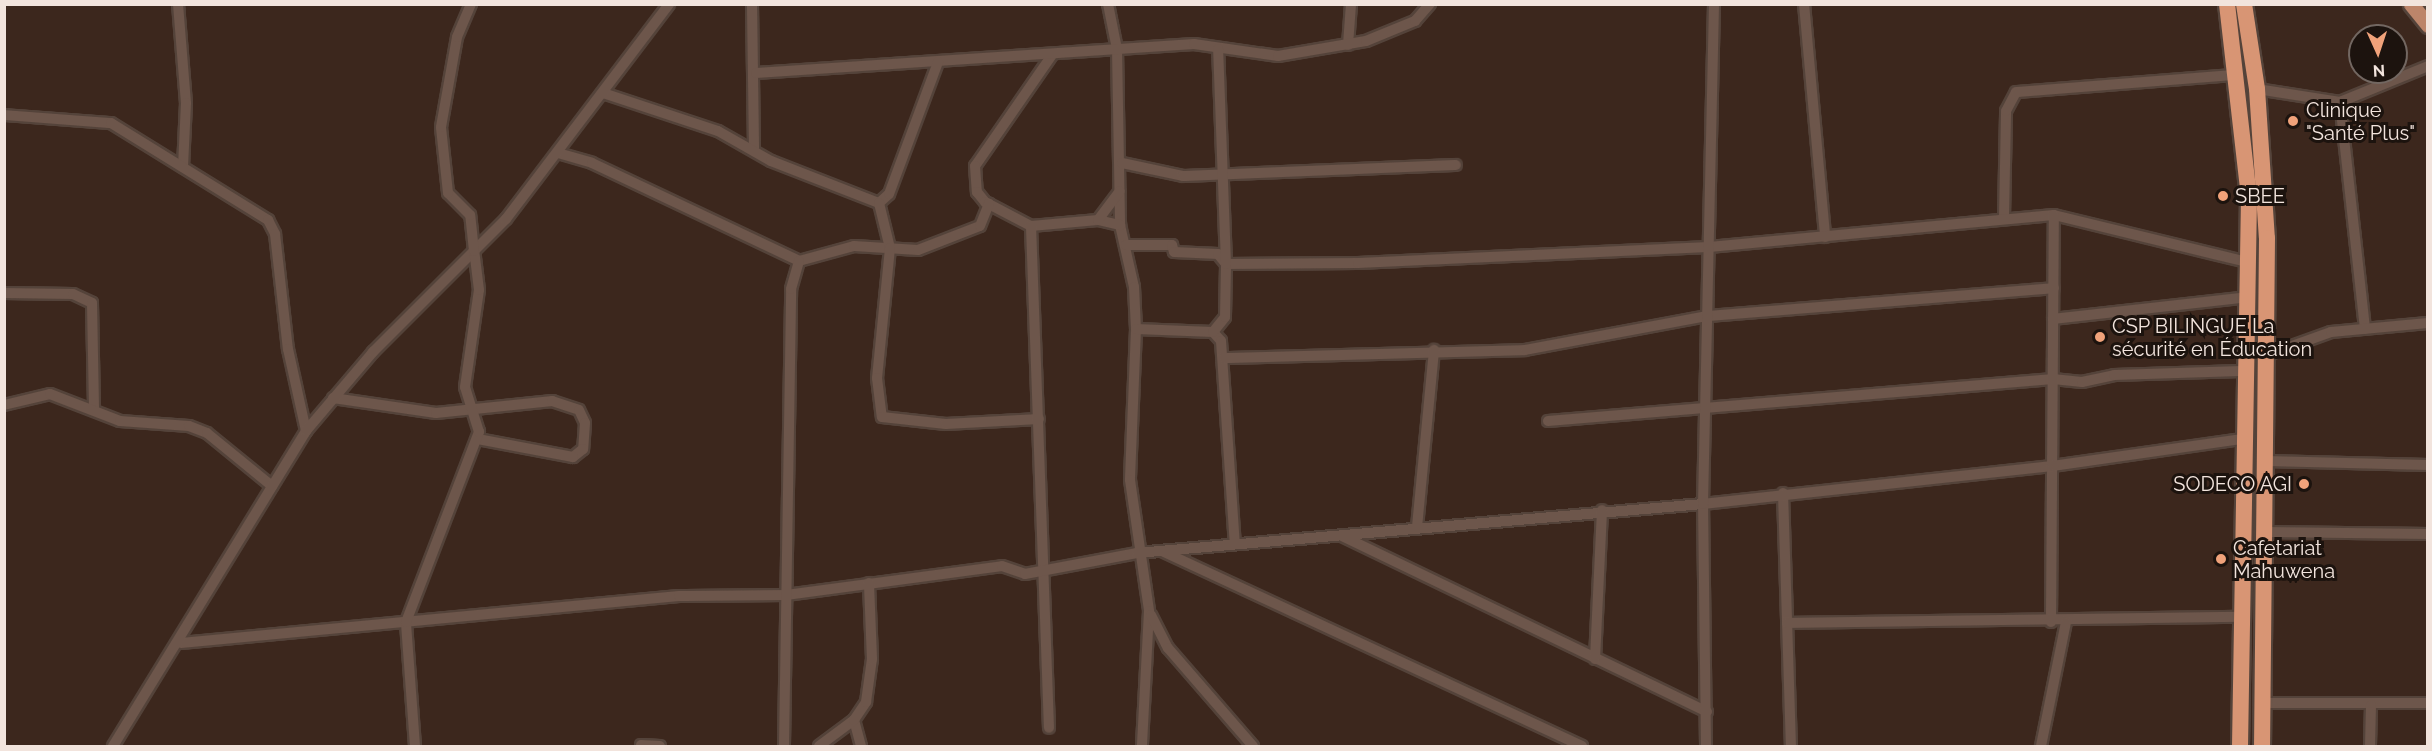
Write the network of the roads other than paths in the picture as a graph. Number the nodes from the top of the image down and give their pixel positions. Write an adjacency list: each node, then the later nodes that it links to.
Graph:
1 (178, 4): 27 (street)
2 (471, 4): 47 (street)
3 (752, 4): 21 (street)
4 (1108, 4): 16 (street)
5 (1351, 4): 15 (street)
6 (1430, 4): 15 (street)
7 (1714, 4): 45 (street)
8 (1804, 4): 43 (street)
9 (2220, 4): 22 (street)
10 (2227, 4): 120 (highway)
11 (2244, 4): 23 (highway)
12 (2411, 4): 14 (main road)
13 (664, 7): 24 (street)
14 (2427, 26)
15 (1348, 45): 17 (street)
16 (1118, 48): 17 (street); 18 (street); 31 (street)
17 (1218, 50): 34 (street)
18 (1052, 55): 19 (street); 37 (street)
19 (938, 62): 21 (street); 36 (street)
20 (2427, 66): 25 (street)
21 (756, 73): 28 (street)
22 (2231, 75): 39 (street); 49 (street)
23 (2257, 89): 25 (street); 61 (highway)
24 (603, 93): 28 (street); 30 (street)
25 (2340, 102): 58 (street)
26 (4, 115): 29 (street)
27 (182, 145): 29 (street); 33 (street)
28 (754, 147): 36 (street)
29 (163, 153): 33 (street)
30 (558, 153): 47 (street); 48 (street)
31 (1122, 163): 34 (street); 35 (street)
32 (1456, 165): 34 (street)
33 (183, 167): 72 (street)
34 (1219, 176): 50 (street)
35 (1120, 191): 40 (street); 41 (street)
36 (879, 203): 46 (street)
37 (989, 204): 42 (street); 46 (street)
38 (2054, 216): 39 (street); 49 (street); 51 (street)
39 (2004, 218): 43 (street)
40 (1098, 220): 41 (street); 42 (street)
41 (1120, 225): 44 (street)
42 (1030, 226): 70 (street)
43 (1825, 237): 45 (street)
44 (1126, 245): 50 (street); 57 (street)
45 (1709, 247): 50 (street); 54 (street)
46 (891, 248): 48 (street); 70 (street)
47 (474, 251): 65 (street); 67 (street)
48 (799, 261): 91 (street)
49 (2242, 261): 53 (street)
50 (1226, 264): 59 (street)
51 (2054, 288): 54 (street); 55 (street)
52 (4, 293): 69 (street)
53 (2241, 298): 55 (street); 63 (street)
54 (1707, 316): 60 (street); 68 (street)
55 (2053, 319): 64 (street)
56 (2427, 323): 58 (street)
57 (1136, 329): 59 (street); 88 (street)
58 (2365, 329): 61 (street)
59 (1213, 332): 62 (street)
60 (1434, 350): 62 (street); 82 (street)
61 (2267, 355): 75 (highway)
62 (1224, 358): 86 (street)
63 (2241, 370): 64 (street); 73 (street)
64 (2053, 379): 68 (street); 77 (street)
65 (333, 398): 67 (street); 72 (street)
66 (4, 405): 69 (street)
67 (471, 407): 74 (street); 74 (street)
68 (1705, 408): 71 (street); 80 (street)
69 (94, 410): 78 (street)
70 (1039, 419): 89 (street)
71 (1548, 421)
72 (306, 431): 78 (street)
73 (2241, 439): 77 (street); 93 (street)
74 (478, 440): 94 (street)
75 (2266, 461): 76 (street); 83 (highway)
76 (2427, 465)
77 (2052, 466): 79 (street); 95 (street)
78 (272, 486): 98 (street)
79 (1783, 493): 80 (street); 97 (street)
80 (1703, 504): 81 (street); 103 (street)
81 (1602, 510): 82 (street); 99 (street)
82 (1417, 527): 85 (street)
83 (2265, 532): 84 (street); 101 (highway)
84 (2427, 534)
85 (1340, 536): 86 (street); 99 (street)
86 (1235, 544): 87 (street)
87 (1161, 551): 88 (street); 115 (street)
88 (1137, 553): 89 (street); 92 (street)
89 (1046, 568): 90 (street); 105 (street)
90 (869, 583): 91 (street); 104 (street)
91 (786, 595): 94 (street); 111 (street)
92 (1149, 611): 106 (street); 114 (street)
93 (2235, 617): 96 (street); 119 (street)
94 (406, 622): 98 (street); 109 (street)
95 (2051, 622): 96 (street); 97 (street)
96 (2066, 622): 118 (street)
97 (1787, 623): 117 (street)
98 (181, 643): 108 (street)
99 (1595, 658): 103 (street)
100 (2427, 702): 102 (street)
101 (2263, 703): 102 (street); 121 (highway)
102 (2371, 705): 122 (street)
103 (1707, 712): 116 (street)
104 (854, 720): 112 (street); 113 (street)
105 (1049, 728)
106 (1144, 744)
107 (640, 745): 110 (street)
108 (113, 747)
109 (415, 747)
110 (660, 747)
111 (784, 747)
112 (819, 747)
113 (861, 747)
114 (1253, 747)
115 (1582, 747)
116 (1706, 747)
117 (1791, 747)
118 (2041, 747)
119 (2233, 747)
120 (2240, 747)
121 (2262, 747)
122 (2370, 747)

